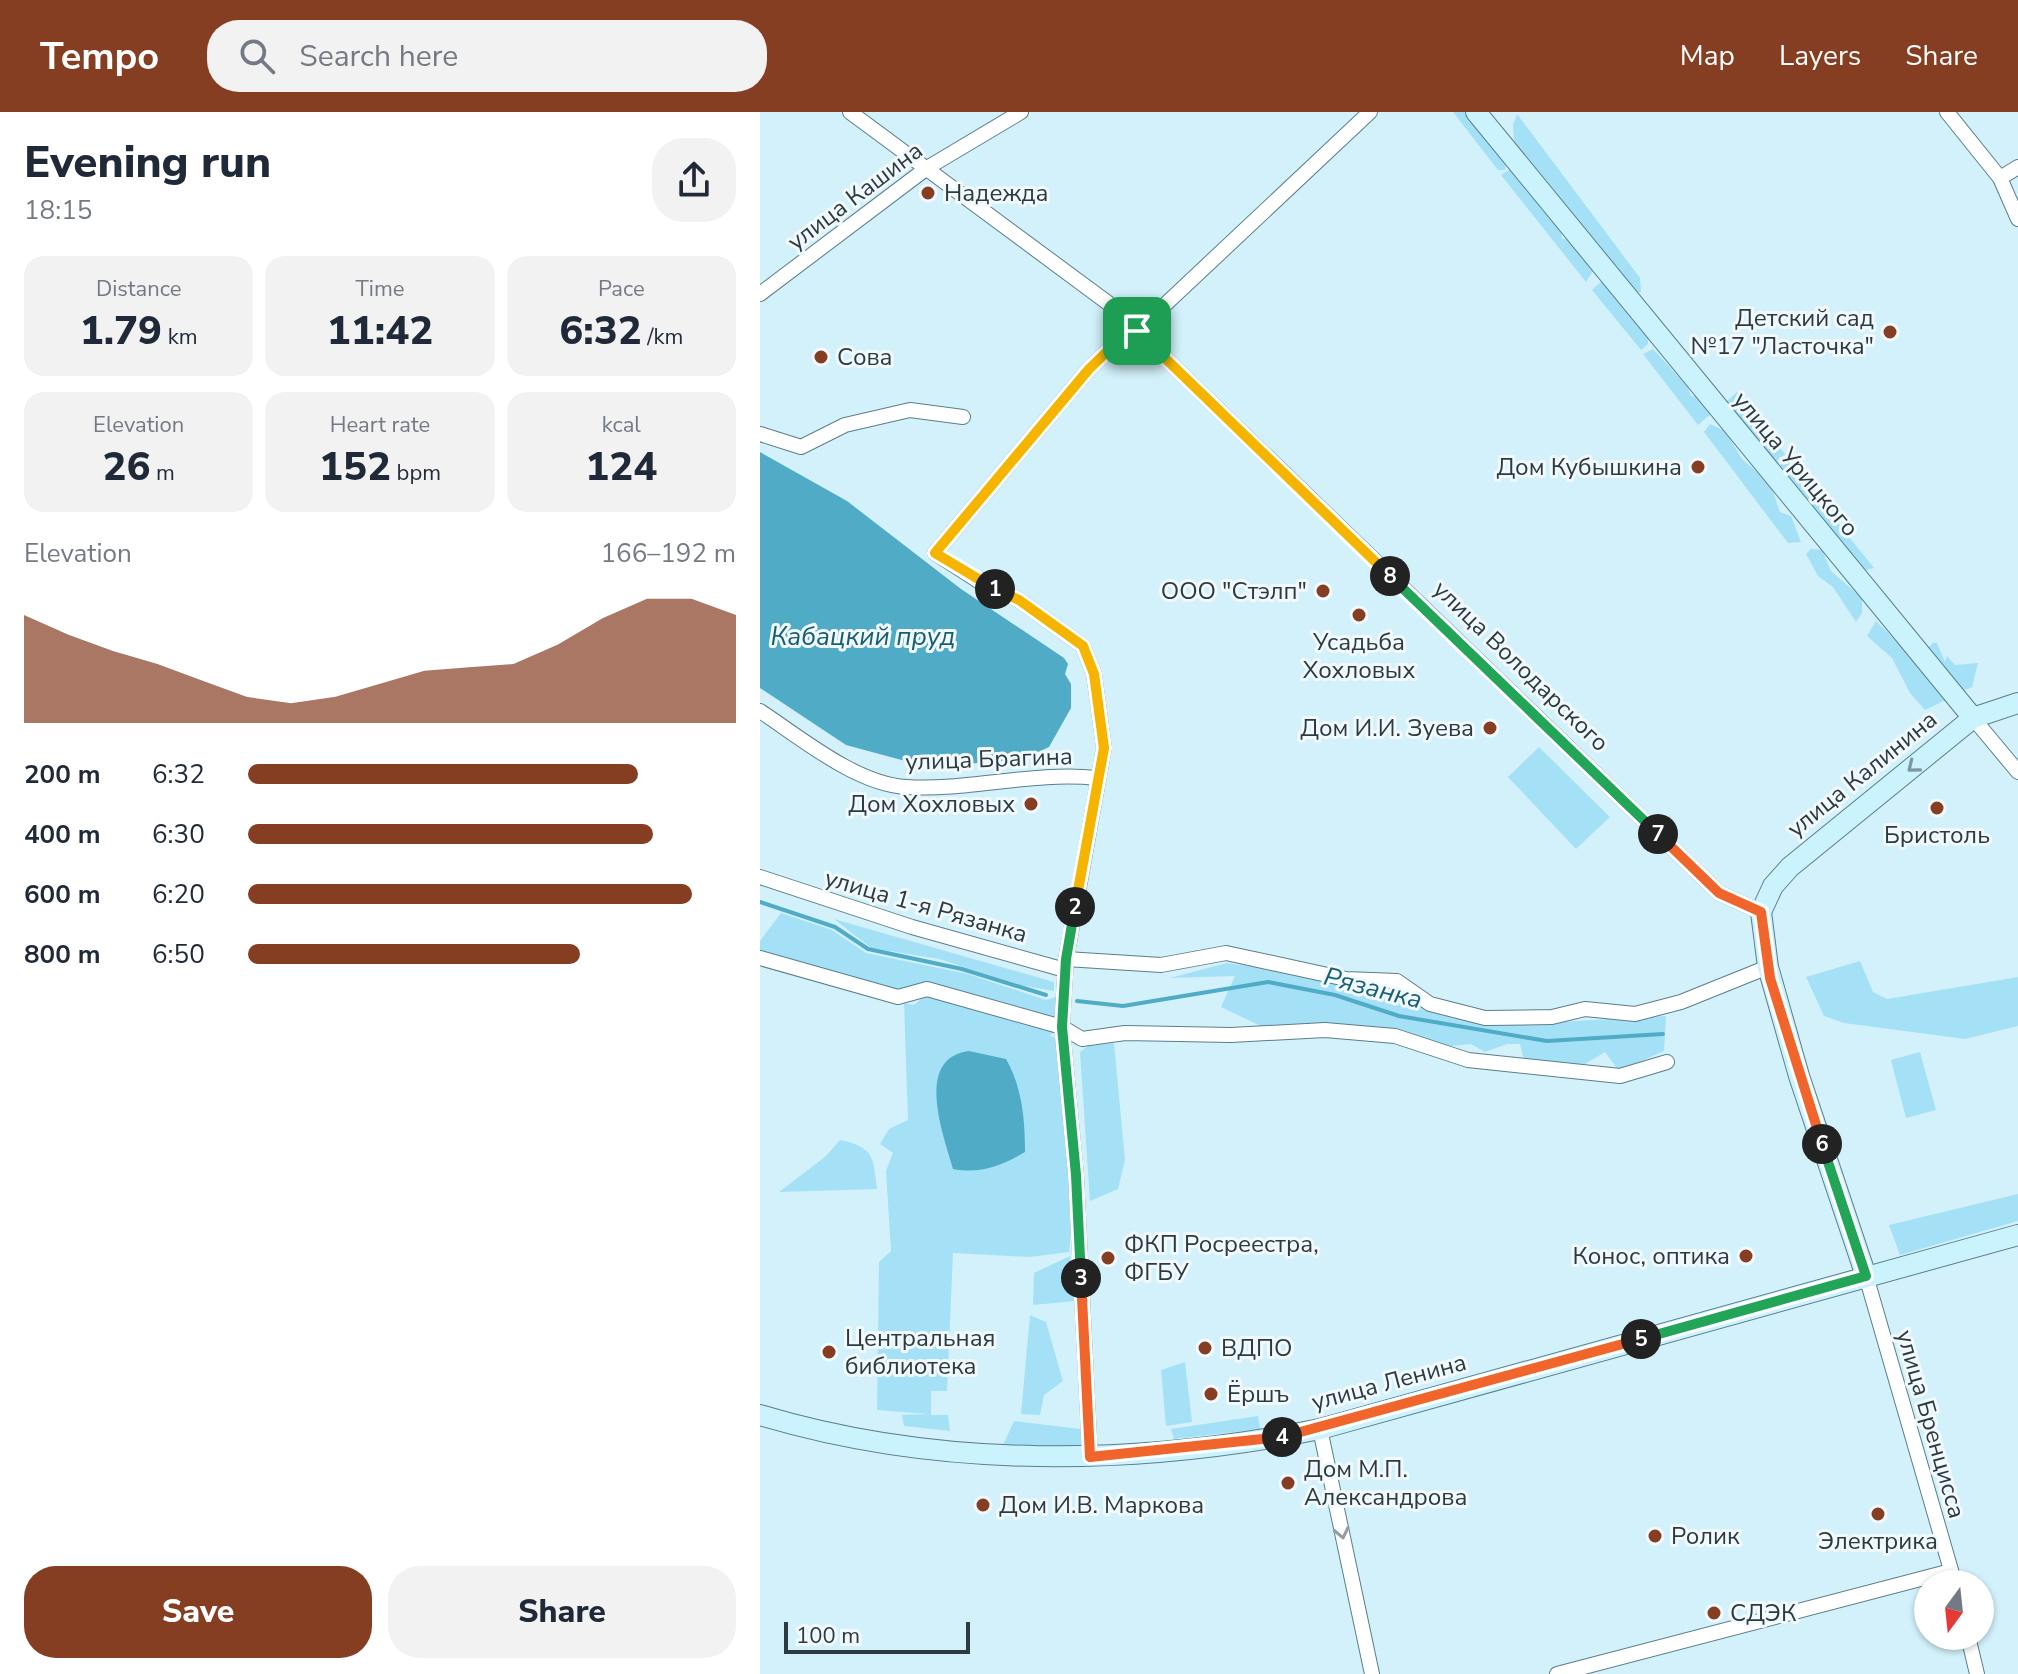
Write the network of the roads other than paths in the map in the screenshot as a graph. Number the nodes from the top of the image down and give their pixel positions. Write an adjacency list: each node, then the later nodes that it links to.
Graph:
1 (850, 112): 7 (street, улица Володарского)
2 (1021, 112): 7 (street, улица Кашина)
3 (1370, 112): 11 (street)
4 (1476, 112): 16 (main road, улица Урицкого)
5 (1947, 112): 8 (street)
6 (2018, 167): 8 (street)
7 (927, 168): 10 (street, улица Кашина); 11 (street, улица Володарского)
8 (2000, 178): 9 (street)
9 (2018, 219)
10 (760, 294)
11 (1137, 331): 18 (street, улица Брагина); 20 (street, улица Володарского)
12 (963, 417): 13 (street)
13 (760, 434)
14 (2018, 703): 16 (main road, улица Калинина)
15 (760, 711): 18 (street, улица Брагина)
16 (1973, 718): 17 (street, улица Урицкого); 20 (main road, улица Калинина, one-way to 20)
17 (2018, 772)
18 (1097, 778): 22 (street, улица Брагина)
19 (760, 877): 22 (street, улица 1-я Рязанка)
20 (1761, 912): 23 (main road)
21 (760, 958): 24 (street)
22 (1066, 965): 23 (street, улица 1-я Рязанка); 24 (street, улица Брагина)
23 (1768, 967): 27 (main road)
24 (1062, 1027): 25 (street); 30 (street, улица Брагина)
25 (1667, 1062)
26 (2018, 1235): 27 (main road, улица Ленина)
27 (1866, 1276): 29 (main road, улица Ленина); 31 (street, улица Бренцисса)
28 (760, 1415): 30 (main road, улица Ленина)
29 (1320, 1429): 30 (main road, улица Ленина); 34 (street, one-way to 34)
30 (1090, 1457)
31 (1951, 1570)
32 (1914, 1587): 35 (street)
33 (1971, 1650): 36 (street)
34 (1372, 1674)
35 (1557, 1674)
36 (1977, 1674)

